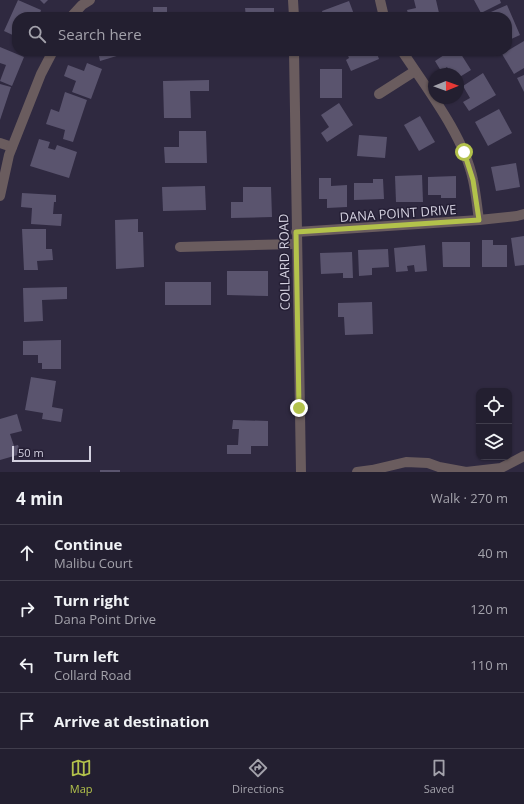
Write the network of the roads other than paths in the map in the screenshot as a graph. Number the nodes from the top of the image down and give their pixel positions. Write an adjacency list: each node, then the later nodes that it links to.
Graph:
1 (90, 0): 4 (street)
2 (293, 0): 5 (street)
3 (380, 0): 6 (street)
4 (75, 12)
5 (294, 12)
6 (383, 12)
7 (50, 56): 13 (street)
8 (294, 56): 17 (street, COLLARD ROAD)
9 (405, 56): 10 (street)
10 (415, 71): 11 (street); 16 (street)
11 (379, 94)
12 (0, 143): 13 (street)
13 (12, 147): 14 (street)
14 (0, 196)
15 (524, 214): 16 (street, DANA POINT DRIVE)
16 (479, 220): 17 (street, DANA POINT DRIVE)
17 (296, 232): 18 (street, COLLARD ROAD)
18 (297, 244): 19 (street); 21 (street, COLLARD ROAD)
19 (180, 246)
20 (524, 456): 22 (street)
21 (301, 472)
22 (357, 472)

